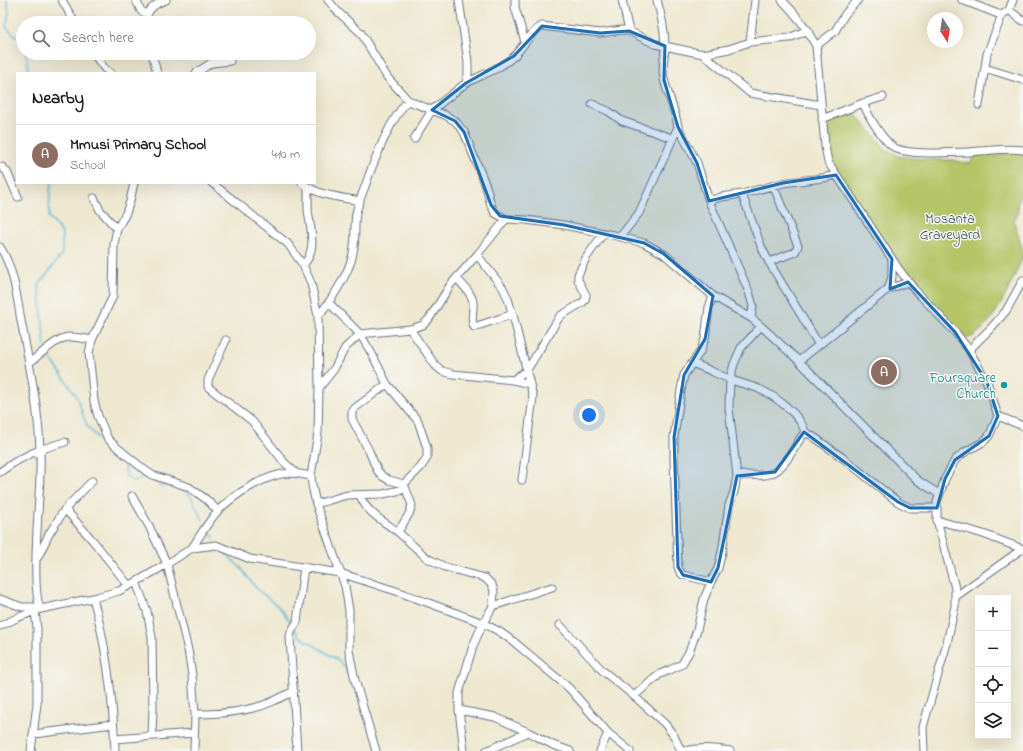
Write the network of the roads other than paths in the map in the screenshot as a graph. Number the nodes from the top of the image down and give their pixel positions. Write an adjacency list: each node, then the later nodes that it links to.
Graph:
1 (62, 0): 17 (street)
2 (136, 0): 15 (street)
3 (166, 0): 15 (street)
4 (328, 0): 36 (street)
5 (459, 0): 34 (street)
6 (515, 0): 21 (street)
7 (622, 0): 20 (street)
8 (657, 0): 23 (street)
9 (755, 0): 22 (street)
10 (782, 0): 19 (street)
11 (858, 0): 24 (street)
12 (962, 0): 16 (street)
13 (1013, 0): 14 (street)
14 (1009, 10): 16 (street); 18 (street)
15 (147, 14)
16 (1002, 15): 29 (street)
17 (71, 16)
18 (1023, 21)
19 (808, 30): 22 (street); 24 (street)
20 (629, 31): 21 (street); 23 (street)
21 (525, 42): 34 (street)
22 (750, 42): 25 (street)
23 (665, 46): 25 (street); 43 (street)
24 (816, 46): 39 (street)
25 (703, 54): 39 (street)
26 (98, 60): 30 (street)
27 (154, 60): 31 (street)
28 (230, 61): 32 (street)
29 (985, 68): 33 (street); 40 (street)
30 (109, 72)
31 (157, 72)
32 (198, 72)
33 (1023, 80)
34 (466, 82): 41 (street)
35 (883, 96): 37 (street)
36 (408, 100): 41 (street); 56 (street)
37 (863, 103): 42 (street); 46 (street)
38 (592, 104): 44 (street)
39 (821, 105): 42 (street)
40 (979, 105)
41 (432, 110): 45 (street); 58 (street)
42 (822, 119): 48 (street)
43 (678, 126): 44 (street); 57 (street)
44 (672, 138): 61 (street)
45 (414, 139)
46 (1023, 150)
47 (0, 167): 54 (street)
48 (836, 175): 52 (street); 64 (street)
49 (134, 184): 59 (street)
50 (213, 184): 66 (street)
51 (305, 185): 56 (street); 66 (street)
52 (773, 185): 53 (street); 65 (street)
53 (742, 194): 57 (street); 65 (street)
54 (18, 197)
55 (94, 198): 59 (street)
56 (360, 201): 72 (street)
57 (709, 201): 75 (street)
58 (506, 219): 60 (street); 63 (street)
59 (117, 229): 79 (street)
60 (603, 234): 61 (street); 86 (street)
61 (620, 237): 71 (street)
62 (0, 247): 84 (street)
63 (477, 255): 67 (street); 73 (street)
64 (892, 259): 69 (street); 70 (street)
65 (769, 262): 81 (street)
66 (304, 265): 74 (street)
67 (457, 278): 73 (street); 77 (street)
68 (1023, 280): 82 (street)
69 (908, 282): 70 (street); 82 (street)
70 (888, 289): 81 (street)
71 (713, 296): 75 (street); 85 (street)
72 (329, 303): 74 (street); 78 (street)
73 (512, 314): 86 (street)
74 (318, 316): 91 (street)
75 (751, 318): 76 (street)
76 (761, 326): 83 (street); 88 (street)
77 (410, 329): 78 (street); 87 (street)
78 (360, 334): 89 (street); 91 (street)
79 (92, 340): 84 (street); 110 (street)
80 (226, 340): 98 (street)
81 (819, 345): 83 (street)
82 (969, 350): 92 (street)
83 (799, 361): 104 (street)
84 (29, 363): 96 (street)
85 (692, 363): 88 (street); 119 (street)
86 (527, 370): 87 (street); 90 (street)
87 (513, 380): 90 (street)
88 (730, 380): 94 (street); 100 (street)
89 (387, 384): 103 (street); 103 (street)
90 (530, 384): 101 (street)
91 (319, 388): 99 (street)
92 (998, 416): 93 (street); 104 (street)
93 (1023, 426)
94 (805, 432): 100 (street); 108 (street)
95 (65, 442): 96 (street)
96 (40, 448): 97 (street); 115 (street)
97 (0, 472)
98 (296, 473): 99 (street); 110 (street)
99 (311, 476): 107 (street)
100 (737, 476): 119 (street)
101 (522, 480)
102 (92, 481): 109 (street)
103 (405, 486): 105 (street); 112 (street)
104 (939, 494): 108 (street)
105 (360, 495): 107 (street); 112 (street)
106 (132, 496): 116 (street)
107 (316, 504): 118 (street)
108 (937, 508): 111 (street)
109 (65, 509): 115 (street); 120 (street)
110 (218, 511): 113 (street)
111 (937, 520): 114 (street); 122 (street)
112 (398, 532): 125 (street)
113 (192, 548): 116 (street); 117 (street)
114 (1023, 550): 122 (street)
115 (36, 559): 126 (street)
116 (167, 564): 120 (street); 133 (street)
117 (304, 567): 118 (street); 130 (street)
118 (340, 573): 127 (street); 145 (street)
119 (710, 582): 131 (street)
120 (133, 584): 123 (street); 139 (street)
121 (552, 587): 125 (street)
122 (955, 597): 154 (street)
123 (93, 598): 126 (street); 134 (street)
124 (0, 599): 126 (street)
125 (493, 606): 127 (street)
126 (38, 609): 129 (street); 138 (street)
127 (483, 623): 132 (street); 137 (street)
128 (560, 625): 131 (street)
129 (0, 626)
130 (294, 691): 133 (street); 144 (street)
131 (634, 696): 151 (street)
132 (459, 710): 135 (street); 146 (street)
133 (194, 714): 136 (street)
134 (114, 724): 138 (street); 140 (street)
135 (528, 732): 147 (street); 148 (street)
136 (194, 733): 139 (street); 143 (street)
137 (608, 733): 149 (street); 150 (street)
138 (34, 734): 141 (street)
139 (152, 736): 140 (street)
140 (115, 739): 142 (street)
141 (31, 751)
142 (115, 751)
143 (194, 751)
144 (297, 751)
145 (376, 751)
146 (464, 751)
147 (487, 751)
148 (570, 751)
149 (600, 751)
150 (630, 751)
151 (681, 751)
152 (684, 751): 153 (street)
153 (730, 751)
154 (924, 751)

